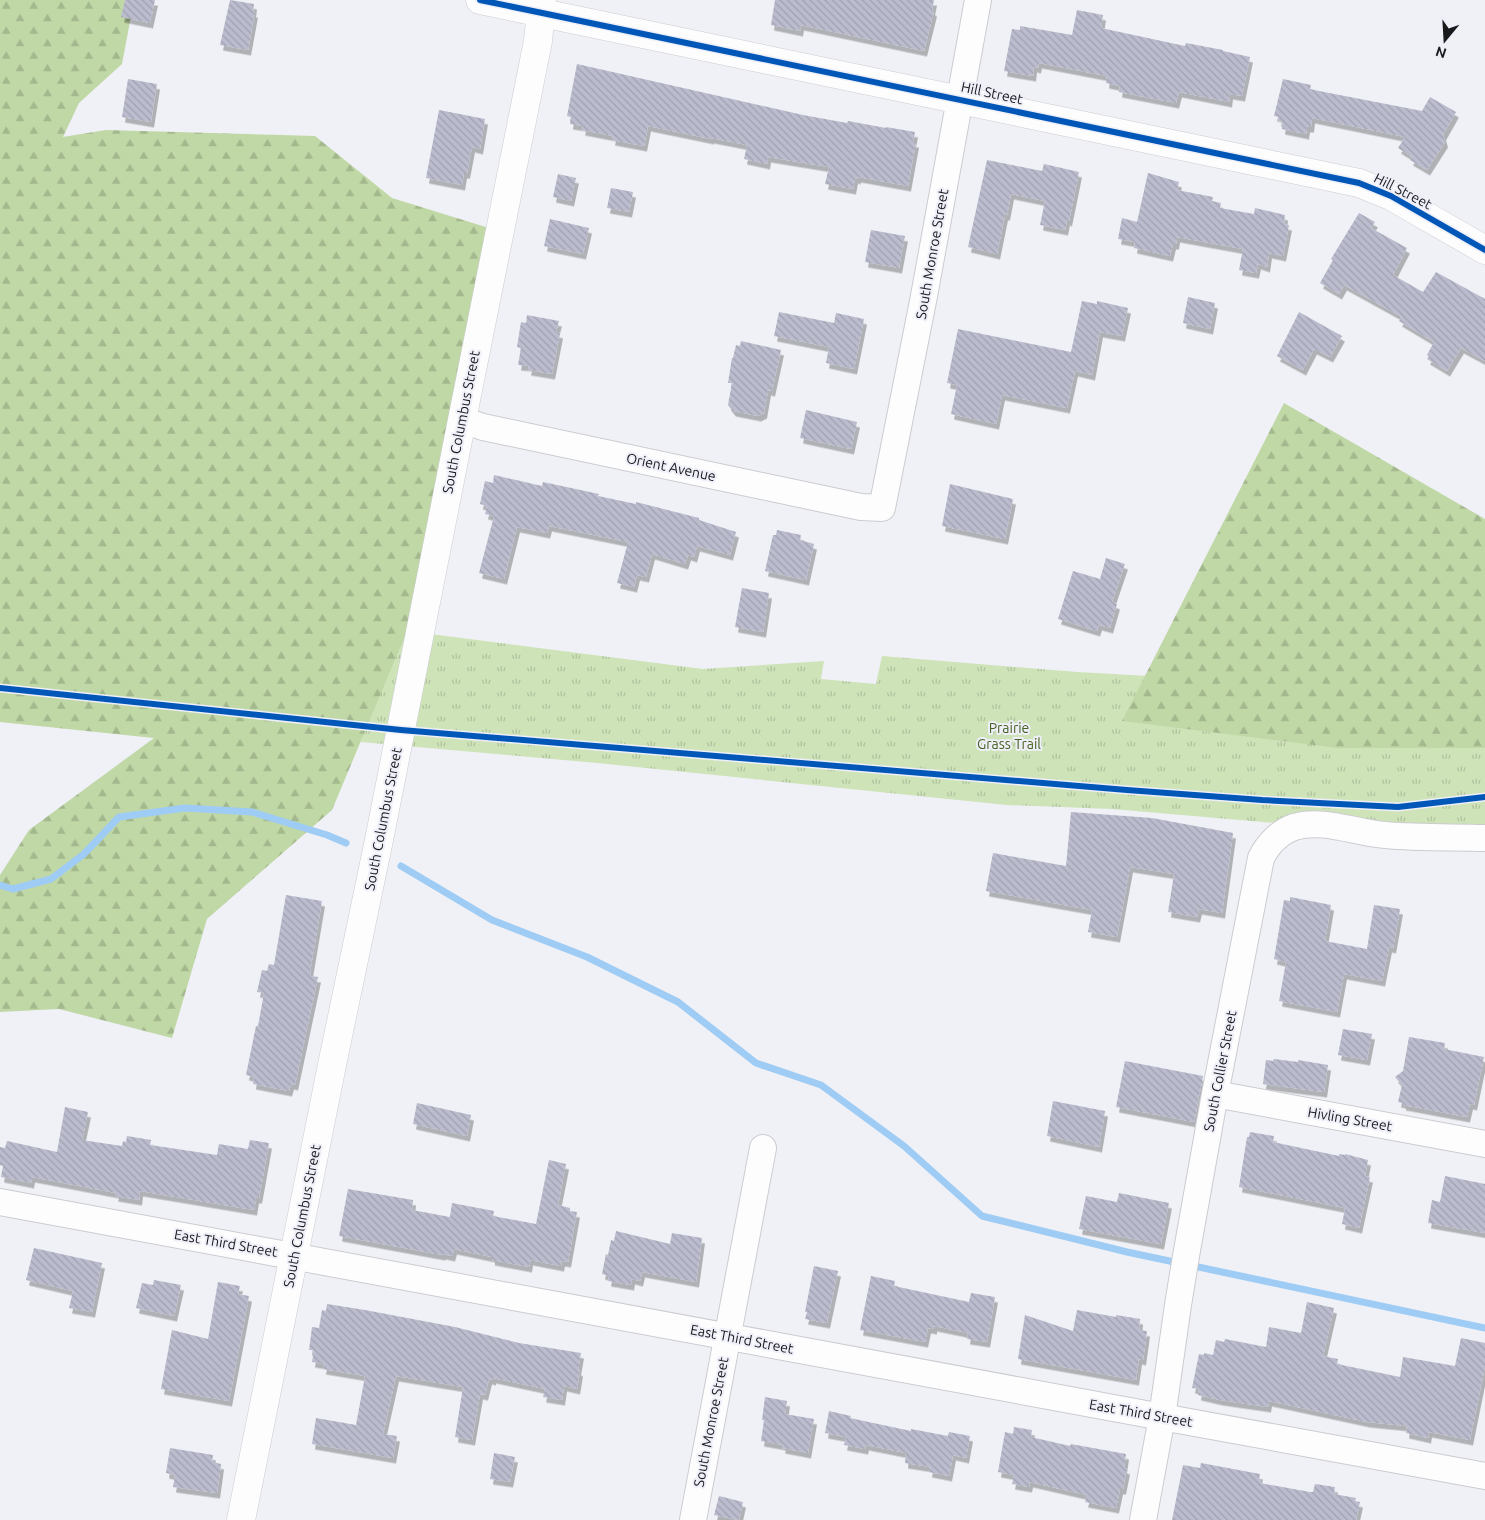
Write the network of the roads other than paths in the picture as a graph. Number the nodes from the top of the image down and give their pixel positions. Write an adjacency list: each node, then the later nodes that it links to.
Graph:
1 (480, 0): 3 (street, Hill Street)
2 (978, 0): 4 (street, South Monroe Street)
3 (542, 6): 4 (street, Hill Street); 6 (street, South Columbus Street)
4 (960, 99): 5 (street, Hill Street); 7 (street, South Monroe Street)
5 (1485, 250)
6 (462, 420): 7 (street, Orient Avenue); 13 (street, South Columbus Street)
7 (882, 508)
8 (1485, 838): 9 (street, South Collier Street)
9 (1215, 1094): 10 (street, Hivling Street); 15 (street, South Collier Street)
10 (1485, 1144)
11 (763, 1148): 14 (street, South Monroe Street)
12 (0, 1202): 13 (street, East Third Street)
13 (294, 1256): 14 (street, East Third Street); 17 (street, South Columbus Street)
14 (727, 1336): 15 (street, East Third Street); 18 (street, South Monroe Street)
15 (1162, 1417): 16 (street, East Third Street); 19 (street, South Collier Street)
16 (1485, 1476)
17 (241, 1520)
18 (692, 1520)
19 (1143, 1520)

